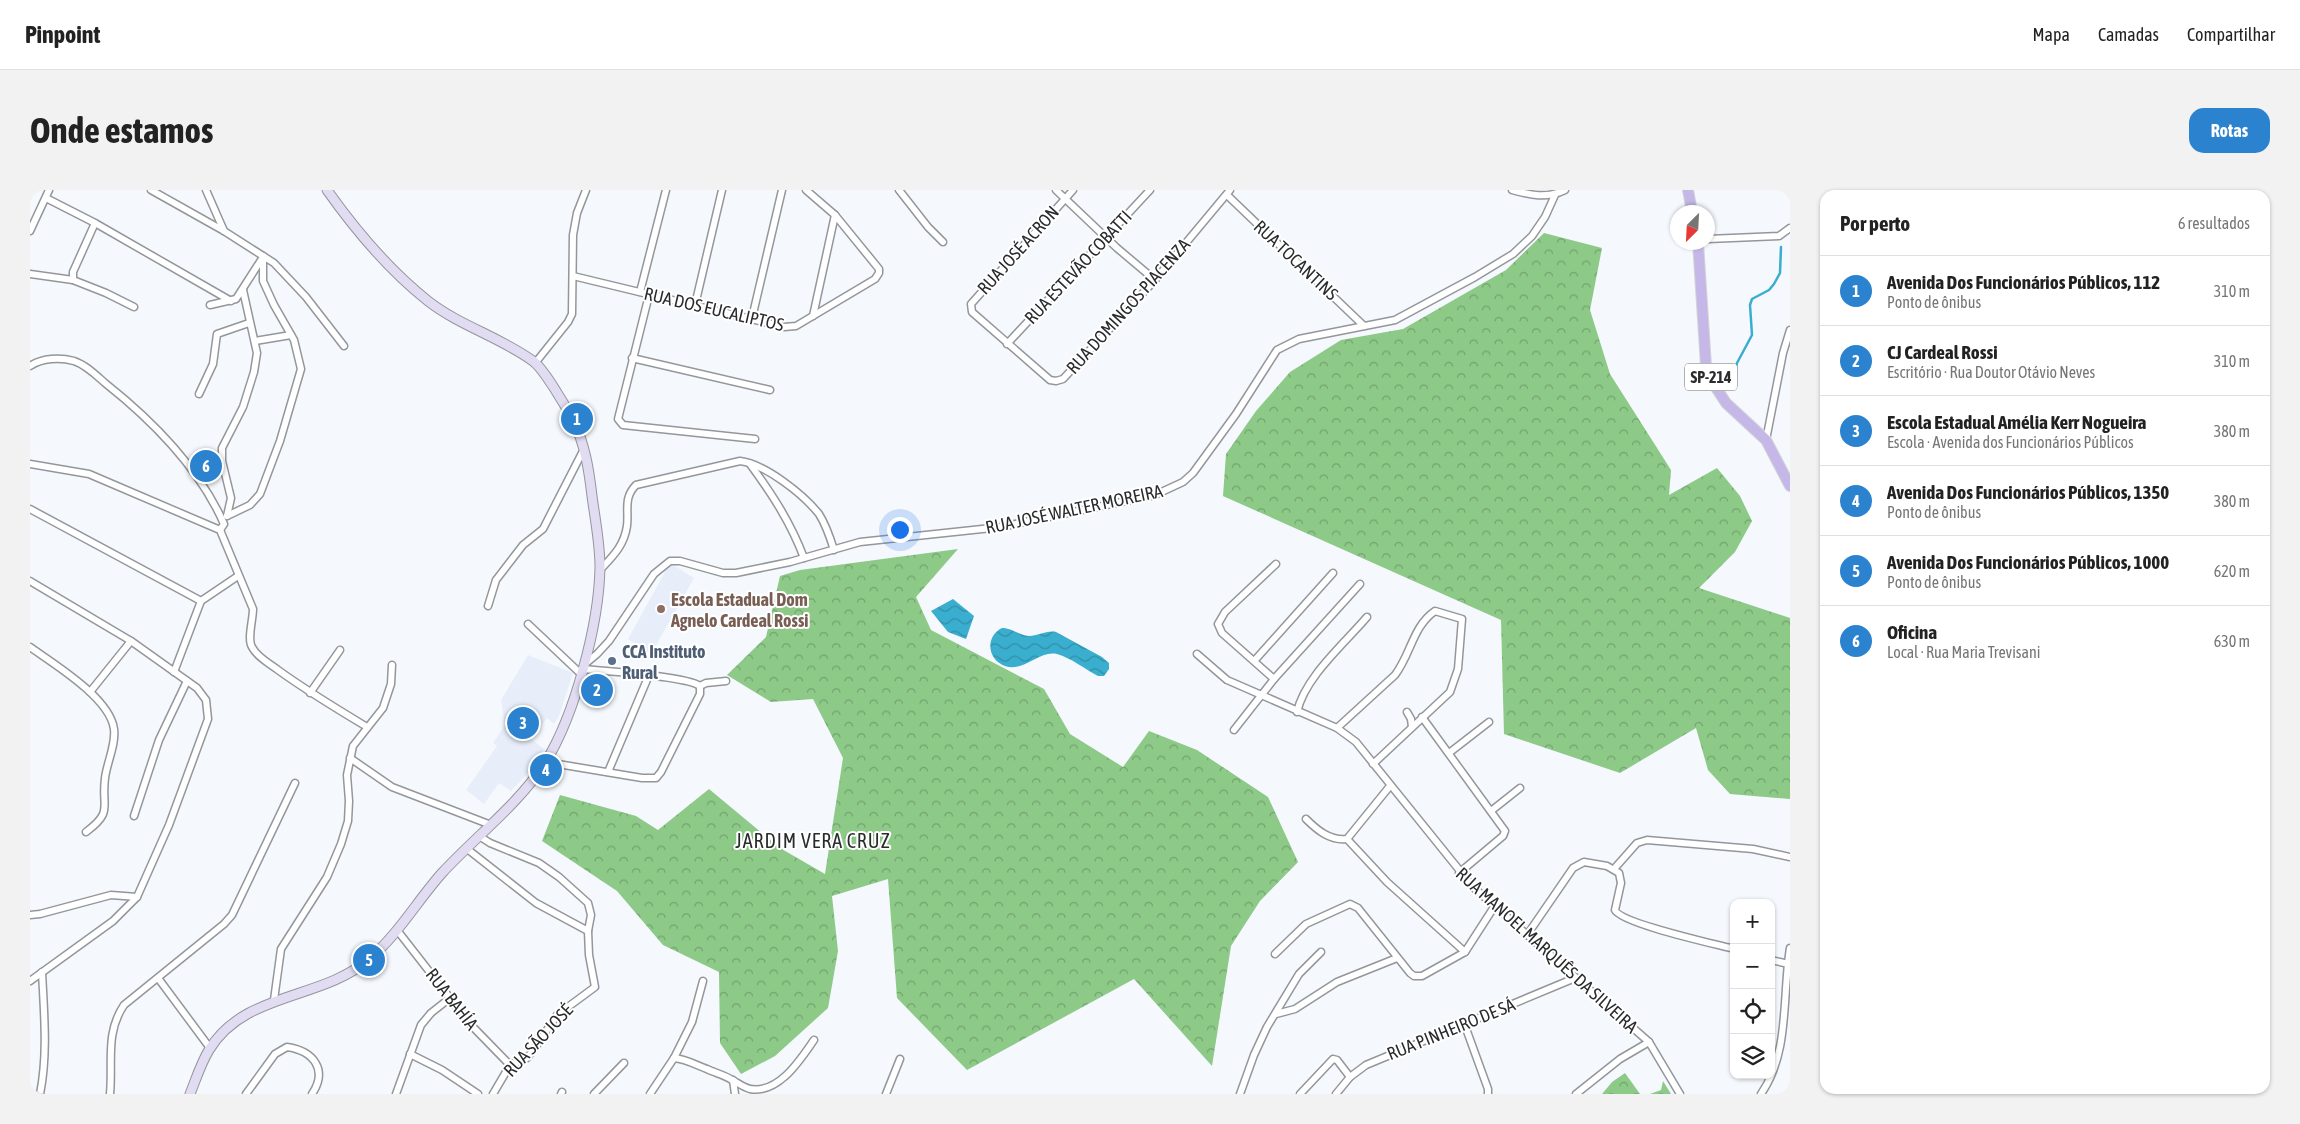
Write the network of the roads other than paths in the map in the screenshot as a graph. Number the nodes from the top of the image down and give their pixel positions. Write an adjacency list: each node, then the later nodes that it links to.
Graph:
1 (49, 190): 19 (street)
2 (151, 190): 26 (street)
3 (206, 190): 26 (street)
4 (327, 190): 55 (street)
5 (586, 190): 33 (street)
6 (666, 190): 37 (street)
7 (722, 190): 41 (street)
8 (782, 190): 45 (street)
9 (806, 190): 22 (street, RUA DOS EUCALIPTOS)
10 (899, 190): 29 (street)
11 (1056, 190): 20 (street)
12 (1073, 190): 20 (street, RUA JOSÉ ACRON)
13 (1150, 190): 27 (street, RUA ESTEVÃO COBATTI)
14 (1512, 190): 18 (street)
15 (1565, 190): 18 (street)
16 (1688, 190): 21 (main road)
17 (1228, 192): 35 (street, RUA DOMINGOS PIACENZA); 47 (street, RUA TOCANTINS)
18 (1556, 194): 47 (street, RUA JOSÉ WALTER MOREIRA)
19 (46, 198): 23 (street); 25 (street)
20 (1066, 198): 27 (street); 43 (street, RUA JOSÉ ACRON)
21 (1691, 205)
22 (835, 215): 44 (street); 44 (street, RUA DOS EUCALIPTOS)
23 (95, 223): 34 (street); 39 (street)
24 (1790, 228): 28 (street)
25 (30, 231)
26 (224, 231): 31 (street)
27 (1106, 238): 35 (street); 51 (street, RUA ESTEVÃO COBATTI)
28 (1715, 239)
29 (943, 242)
30 (1699, 250): 60 (main road, SP-214)
31 (263, 256): 36 (street); 49 (street); 52 (street)
32 (30, 274): 34 (street)
33 (573, 276): 37 (street, RUA DOS EUCALIPTOS); 55 (street)
34 (73, 280): 42 (street)
35 (1155, 280): 51 (street, RUA DOMINGOS PIACENZA)
36 (243, 290): 39 (street); 46 (street)
37 (640, 292): 38 (street, RUA DOS EUCALIPTOS)
38 (649, 295): 41 (street, RUA DOS EUCALIPTOS); 54 (street)
39 (231, 301): 40 (street)
40 (210, 305)
41 (695, 305): 45 (street, RUA DOS EUCALIPTOS)
42 (134, 307)
43 (972, 312): 51 (street, RUA DOMINGOS PIACENZA)
44 (813, 316): 45 (street, RUA DOS EUCALIPTOS)
45 (752, 318)
46 (249, 323): 50 (street); 58 (street)
47 (1364, 326): 68 (street, RUA JOSÉ WALTER MOREIRA)
48 (1790, 330): 53 (street)
49 (291, 335): 50 (street); 66 (street)
50 (254, 341): 66 (street)
51 (1007, 344)
52 (344, 346)
53 (1787, 353): 60 (street)
54 (632, 358): 57 (street); 59 (street)
55 (536, 362): 61 (street)
56 (30, 366): 67 (street)
57 (770, 390)
58 (199, 394)
59 (756, 439)
60 (1766, 440): 64 (main road, SP-214)
61 (584, 448): 71 (street); 77 (street)
62 (749, 462): 68 (street); 69 (street); 71 (street)
63 (30, 464): 67 (street)
64 (1790, 486)
65 (30, 509): 76 (street)
66 (227, 516): 67 (street)
67 (222, 527): 73 (street)
68 (834, 550): 69 (street, RUA JOSÉ WALTER MOREIRA)
69 (804, 558): 86 (street, RUA JOSÉ WALTER MOREIRA)
70 (1276, 564): 84 (street)
71 (600, 570): 86 (street)
72 (1333, 573): 84 (street)
73 (238, 576): 76 (street); 94 (street)
74 (30, 581): 80 (street)
75 (1360, 584): 89 (street)
76 (201, 601): 87 (street)
77 (488, 606)
78 (1367, 618): 96 (street)
79 (528, 624): 86 (street)
80 (131, 641): 87 (street); 93 (street)
81 (30, 647): 93 (street)
82 (340, 650): 94 (street)
83 (1197, 654): 95 (street, RUA MANOEL MARQUÊS DA SILVEIRA)
84 (1255, 660): 89 (street)
85 (392, 665): 101 (street)
86 (583, 669): 88 (street); 106 (street)
87 (174, 672): 90 (street)
88 (649, 675): 92 (street); 108 (street)
89 (1274, 679): 95 (street)
90 (187, 681): 113 (street); 123 (street)
91 (726, 681): 92 (street)
92 (700, 686): 108 (street)
93 (90, 692): 116 (street)
94 (310, 693): 101 (street)
95 (1262, 694): 96 (street, RUA MANOEL MARQUÊS DA SILVEIRA); 103 (street)
96 (1296, 712): 102 (street, RUA MANOEL MARQUÊS DA SILVEIRA)
97 (1407, 712): 100 (street)
98 (1422, 717): 100 (street); 102 (street); 104 (street)
99 (1489, 722): 104 (street)
100 (1412, 727): 107 (street)
101 (367, 728): 105 (street)
102 (1337, 728): 107 (street, RUA MANOEL MARQUÊS DA SILVEIRA)
103 (1234, 730)
104 (1449, 753): 112 (street)
105 (350, 758): 115 (street); 143 (street)
106 (546, 762): 108 (street); 115 (street)
107 (1373, 764): 110 (street, RUA MANOEL MARQUÊS DA SILVEIRA)
108 (608, 772)
109 (295, 783): 138 (street)
110 (1390, 786): 118 (street); 122 (street, RUA MANOEL MARQUÊS DA SILVEIRA)
111 (1520, 788): 112 (street)
112 (1491, 812): 122 (street)
113 (134, 816)
114 (1306, 819): 118 (street)
115 (491, 825): 117 (street)
116 (86, 832)
117 (479, 836): 119 (street); 127 (street)
118 (1347, 839): 132 (street)
119 (466, 848): 126 (street); 127 (street)
120 (1790, 857): 121 (street)
121 (1614, 869): 128 (street); 129 (street)
122 (1460, 872): 124 (street, RUA MANOEL MARQUÊS DA SILVEIRA)
123 (137, 897): 125 (street); 137 (street)
124 (1494, 907): 128 (street, RUA MANOEL MARQUÊS DA SILVEIRA); 132 (street)
125 (30, 915)
126 (397, 930): 142 (street, RUA BAHÍA); 143 (street)
127 (588, 930): 153 (street, RUA SÃO JOSÉ)
128 (1527, 935): 139 (street, RUA MANOEL MARQUÊS DA SILVEIRA)
129 (1730, 948)
130 (1790, 948): 136 (street)
131 (1321, 952): 144 (street)
132 (1464, 952): 134 (street)
133 (1275, 954): 134 (street)
134 (1397, 958): 144 (street)
135 (1775, 961): 136 (street)
136 (1789, 964): 174 (street)
137 (42, 972): 141 (street); 156 (street)
138 (158, 978): 148 (street); 157 (street)
139 (1576, 978): 145 (street, RUA PINHEIRO DE SÁ); 147 (street, RUA MANOEL MARQUÊS DA SILVEIRA)
140 (704, 981): 150 (street)
141 (30, 982)
142 (450, 998): 149 (street); 153 (street, RUA BAHÍA)
143 (274, 1000): 148 (street)
144 (1276, 1014): 168 (street)
145 (1464, 1023): 154 (street, RUA PINHEIRO DE SÁ); 171 (street)
146 (814, 1040): 155 (street)
147 (1649, 1042): 172 (street); 173 (street, RUA MANOEL MARQUÊS DA SILVEIRA)
148 (210, 1048): 158 (street)
149 (410, 1054): 161 (street); 162 (street)
150 (674, 1058): 155 (street); 165 (street)
151 (900, 1059): 167 (street)
152 (624, 1063): 164 (street)
153 (510, 1066): 163 (street, RUA SÃO JOSÉ)
154 (1350, 1077): 169 (street); 170 (street, RUA PINHEIRO DE SÁ)
155 (733, 1080): 166 (street)
156 (40, 1094)
157 (110, 1094)
158 (190, 1094)
159 (246, 1094): 160 (street)
160 (312, 1094)
161 (396, 1094)
162 (478, 1094)
163 (493, 1094)
164 (594, 1094)
165 (650, 1094)
166 (735, 1094)
167 (886, 1094)
168 (1240, 1094)
169 (1300, 1094)
170 (1336, 1094)
171 (1488, 1094)
172 (1576, 1094)
173 (1680, 1094)
174 (1761, 1094)

